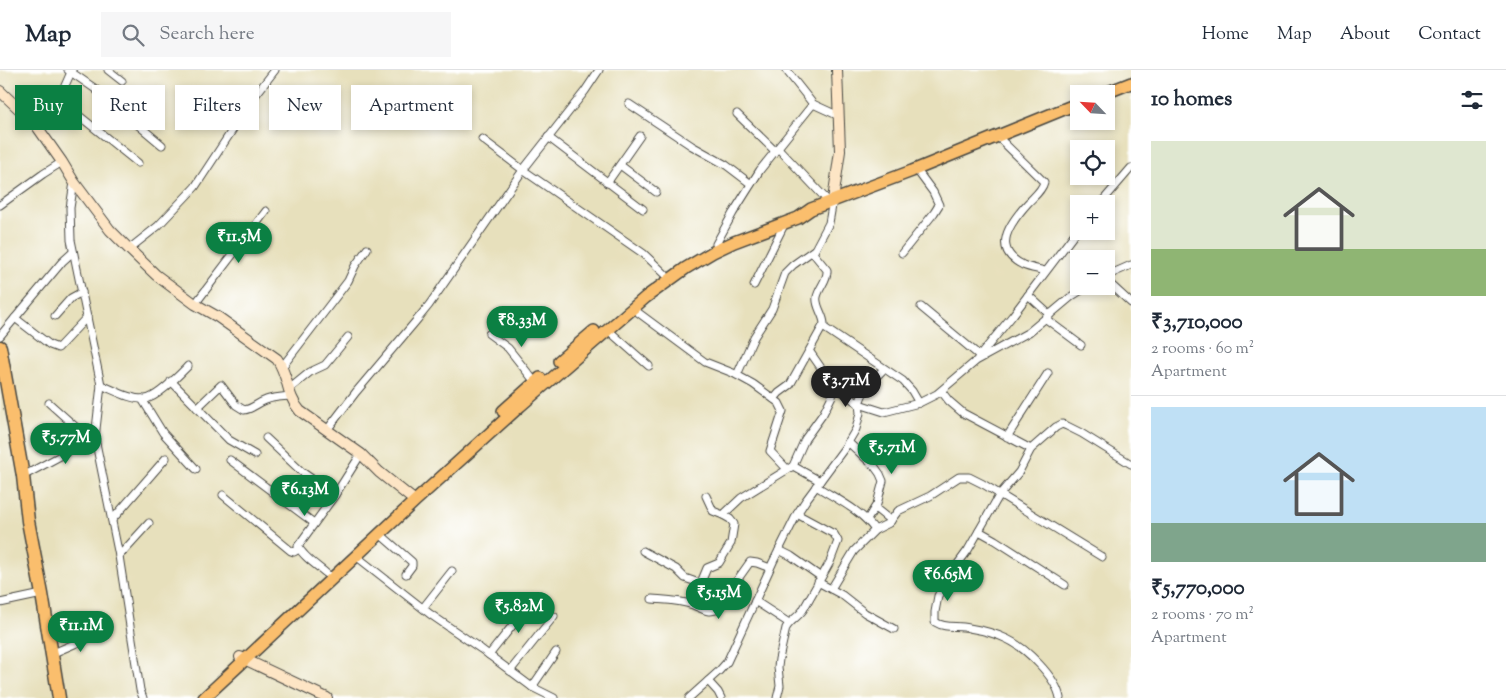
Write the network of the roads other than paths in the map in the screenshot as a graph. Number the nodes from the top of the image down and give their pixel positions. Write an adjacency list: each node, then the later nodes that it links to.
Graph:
1 (108, 70): 7 (street)
2 (275, 70): 46 (street)
3 (599, 70): 22 (street)
4 (786, 70): 13 (street)
5 (837, 70): 17 (street)
6 (70, 71): 9 (street); 24 (street)
7 (122, 81)
8 (1131, 82): 10 (main road)
9 (65, 85)
10 (1115, 89)
11 (0, 91): 14 (street)
12 (629, 104): 34 (street)
13 (813, 104): 17 (street); 25 (street)
14 (15, 105)
15 (1070, 107): 21 (main road)
16 (737, 114): 25 (street)
17 (839, 116): 37 (street)
18 (82, 118): 27 (street)
19 (40, 130): 26 (street)
20 (640, 136): 28 (street)
21 (997, 136): 30 (main road); 51 (street)
22 (548, 137): 31 (street); 33 (street)
23 (482, 139): 31 (street)
24 (162, 145)
25 (776, 150): 34 (street); 37 (street)
26 (62, 162): 32 (street); 38 (street)
27 (138, 163)
28 (620, 165): 33 (street); 35 (street)
29 (1131, 168): 36 (street)
30 (916, 169): 37 (main road); 49 (street)
31 (523, 170): 53 (street); 94 (street)
32 (74, 182): 46 (street); 48 (street)
33 (607, 183): 39 (street)
34 (751, 184): 44 (street)
35 (656, 192)
36 (1108, 195)
37 (831, 201): 40 (main road); 47 (street)
38 (0, 205)
39 (644, 209)
40 (811, 209): 42 (main road); 44 (main road)
41 (266, 211): 60 (street)
42 (785, 223): 54 (street); 62 (main road)
43 (1070, 240): 51 (street)
44 (716, 244): 53 (main road)
45 (367, 248): 78 (street)
46 (129, 249): 60 (street)
47 (814, 250): 67 (street); 81 (street)
48 (73, 252): 56 (street); 66 (street)
49 (902, 253)
50 (1131, 265): 52 (street)
51 (1046, 271): 57 (street)
52 (1115, 273)
53 (664, 274): 83 (main road)
54 (754, 285)
55 (1115, 287): 59 (street)
56 (82, 292): 63 (street); 64 (street)
57 (1028, 295): 65 (street); 75 (street)
58 (1074, 295): 65 (street)
59 (1131, 303)
60 (195, 304): 78 (street)
61 (921, 306): 75 (street)
62 (632, 308): 68 (main road); 81 (street)
63 (55, 316)
64 (87, 317): 66 (street); 84 (street)
65 (1048, 317): 72 (street); 75 (street)
66 (15, 318): 70 (street)
67 (823, 327): 74 (street); 79 (street)
68 (608, 330): 77 (street); 114 (main road)
69 (489, 334): 83 (street)
70 (0, 336)
71 (348, 337): 87 (street)
72 (1081, 345)
73 (0, 347): 108 (highway)
74 (810, 352): 85 (street); 89 (street)
75 (978, 359): 86 (street)
76 (188, 366): 82 (street)
77 (649, 366)
78 (282, 367): 87 (street)
79 (884, 369): 91 (street); 92 (street)
80 (1048, 372): 97 (street)
81 (738, 375): 89 (street)
82 (171, 382): 88 (street); 93 (street)
83 (535, 382): 114 (main road)
84 (101, 385): 88 (street); 95 (street)
85 (836, 388): 92 (street); 106 (street)
86 (942, 392): 91 (street); 97 (street)
87 (289, 393): 93 (street); 94 (street)
88 (142, 399): 107 (street)
89 (774, 399): 106 (street)
90 (49, 403): 96 (street)
91 (919, 403): 92 (street)
92 (860, 404): 99 (street)
93 (197, 408): 102 (street)
94 (327, 430): 101 (street)
95 (95, 431): 96 (street); 118 (street)
96 (87, 437): 108 (street)
97 (1007, 437): 100 (street)
98 (266, 438): 112 (street)
99 (848, 442): 109 (street); 115 (street)
100 (1031, 449): 105 (street); 111 (street)
101 (361, 454): 112 (street); 114 (street)
102 (255, 455)
103 (166, 458): 118 (street)
104 (230, 460): 122 (street)
105 (1131, 464)
106 (790, 468): 109 (street); 117 (street)
107 (196, 469)
108 (23, 476): 140 (highway)
109 (818, 483): 116 (street); 119 (street)
110 (223, 494): 126 (street)
111 (1000, 494): 120 (street); 124 (street); 131 (street)
112 (335, 495): 122 (street)
113 (706, 496): 117 (street)
114 (412, 499): 125 (main road); 134 (main road)
115 (875, 508): 119 (street); 120 (street)
116 (797, 514): 127 (street); 136 (street)
117 (723, 515): 137 (street)
118 (112, 520): 129 (street)
119 (868, 520): 123 (street)
120 (890, 521): 123 (street)
121 (149, 523): 129 (street)
122 (314, 523): 126 (street)
123 (875, 530): 139 (street)
124 (979, 531): 138 (street); 167 (street)
125 (380, 534): 130 (main road); 135 (street)
126 (299, 549): 134 (street)
127 (779, 550): 132 (street); 136 (street)
128 (643, 551): 137 (street)
129 (119, 556): 159 (street)
130 (356, 556): 146 (street); 154 (main road)
131 (1102, 557)
132 (770, 568): 143 (street); 145 (street)
133 (452, 571): 146 (street)
134 (327, 574): 154 (main road)
135 (406, 574)
136 (819, 580): 139 (street); 148 (street)
137 (699, 584): 145 (street)
138 (1066, 584)
139 (831, 589): 149 (street)
140 (42, 594): 144 (street); 152 (highway)
141 (652, 599): 145 (street)
142 (532, 601): 153 (street)
143 (755, 601): 148 (street); 156 (street)
144 (0, 602)
145 (692, 604)
146 (423, 608): 153 (street)
147 (554, 616): 155 (street)
148 (789, 624): 166 (street)
149 (894, 629)
150 (102, 632): 152 (street)
151 (556, 652): 157 (street)
152 (52, 654): 158 (highway)
153 (489, 655): 155 (street)
154 (242, 658): 160 (main road); 161 (main road); 162 (street)
155 (510, 671): 157 (street)
156 (708, 681): 164 (street); 165 (street)
157 (532, 687): 163 (street)
158 (58, 698)
159 (143, 698)
160 (196, 698)
161 (204, 698)
162 (327, 698)
163 (554, 698)
164 (689, 698)
165 (721, 698)
166 (777, 698)
167 (1060, 698)

